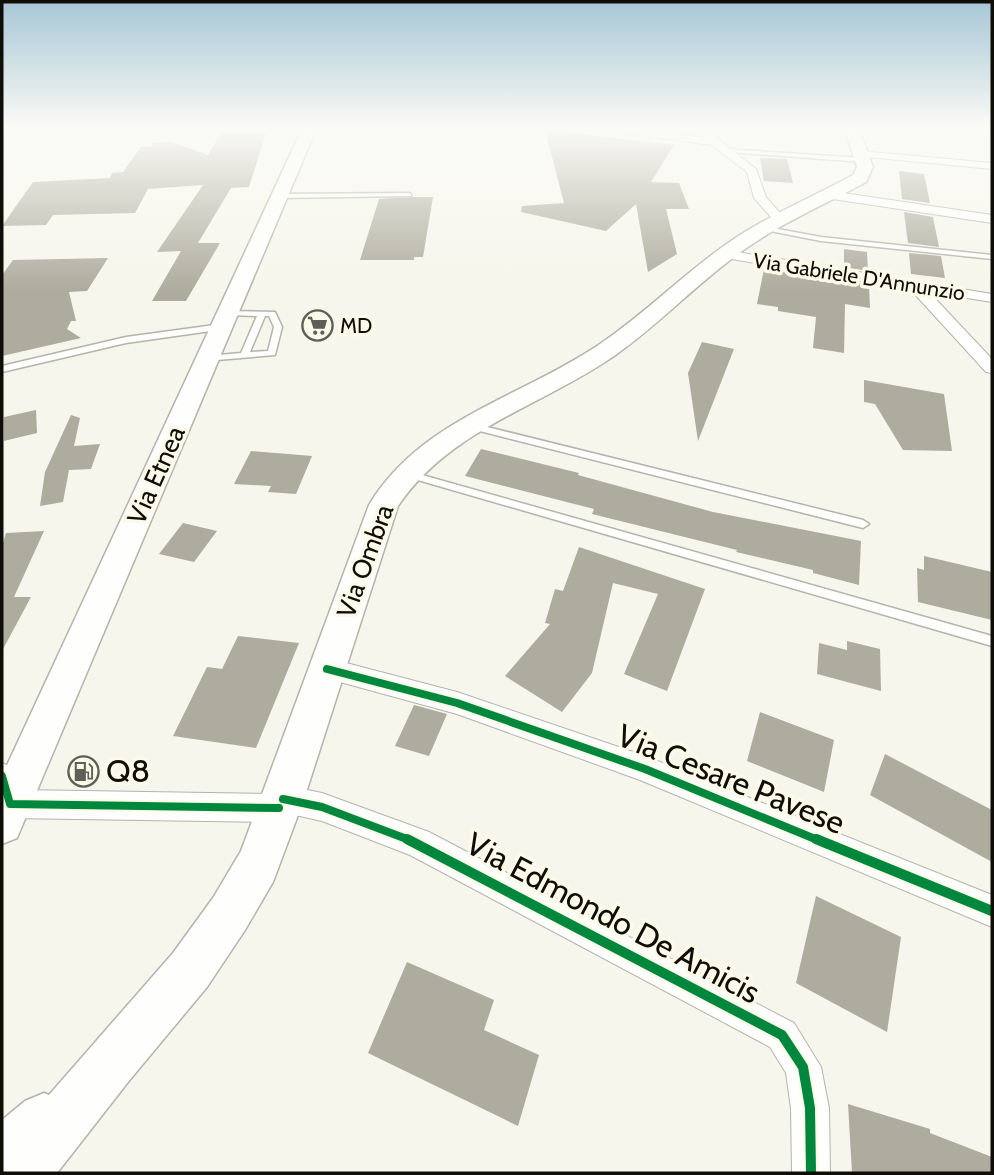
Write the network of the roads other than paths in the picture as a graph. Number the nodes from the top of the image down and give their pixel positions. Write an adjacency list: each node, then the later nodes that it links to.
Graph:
1 (285, 182): 6 (main road, Via Etnea)
2 (755, 182): 8 (street)
3 (853, 182): 5 (main road, Via Ombra)
4 (409, 195): 6 (lane)
5 (830, 195): 7 (street); 8 (main road, Via Ombra)
6 (279, 196): 14 (main road, Via Etnea)
7 (992, 219)
8 (774, 225): 9 (main road, Via Ombra); 10 (lane)
9 (725, 254): 11 (street, Via Gabriele D'Annunzio); 21 (main road, Via Ombra)
10 (992, 257)
11 (915, 286): 12 (street, Via Gabriele D'Annunzio); 15 (street)
12 (992, 299)
13 (262, 314): 14 (lane); 17 (lane); 17 (lane)
14 (225, 320): 18 (main road, Via Etnea); 20 (lane)
15 (965, 341): 16 (street); 19 (street)
16 (992, 346)
17 (245, 355): 18 (lane)
18 (208, 359): 28 (main road, Via Etnea)
19 (992, 368)
20 (2, 369)
21 (470, 426): 22 (main road, Via Ombra); 23 (lane)
22 (405, 472): 24 (lane); 25 (main road, Via Ombra)
23 (863, 524)
24 (992, 641)
25 (327, 669): 27 (main road, Via Ombra); 29 (street, Via Cesare Pavese)
26 (2, 776): 28 (street)
27 (281, 803): 28 (street, Via Edmondo De Amicis); 30 (main road, Via Ombra); 33 (street, Via Edmondo De Amicis)
28 (6, 813)
29 (992, 911)
30 (109, 1063): 31 (main road); 32 (main road)
31 (2, 1156)
32 (22, 1173)
33 (811, 1173)

